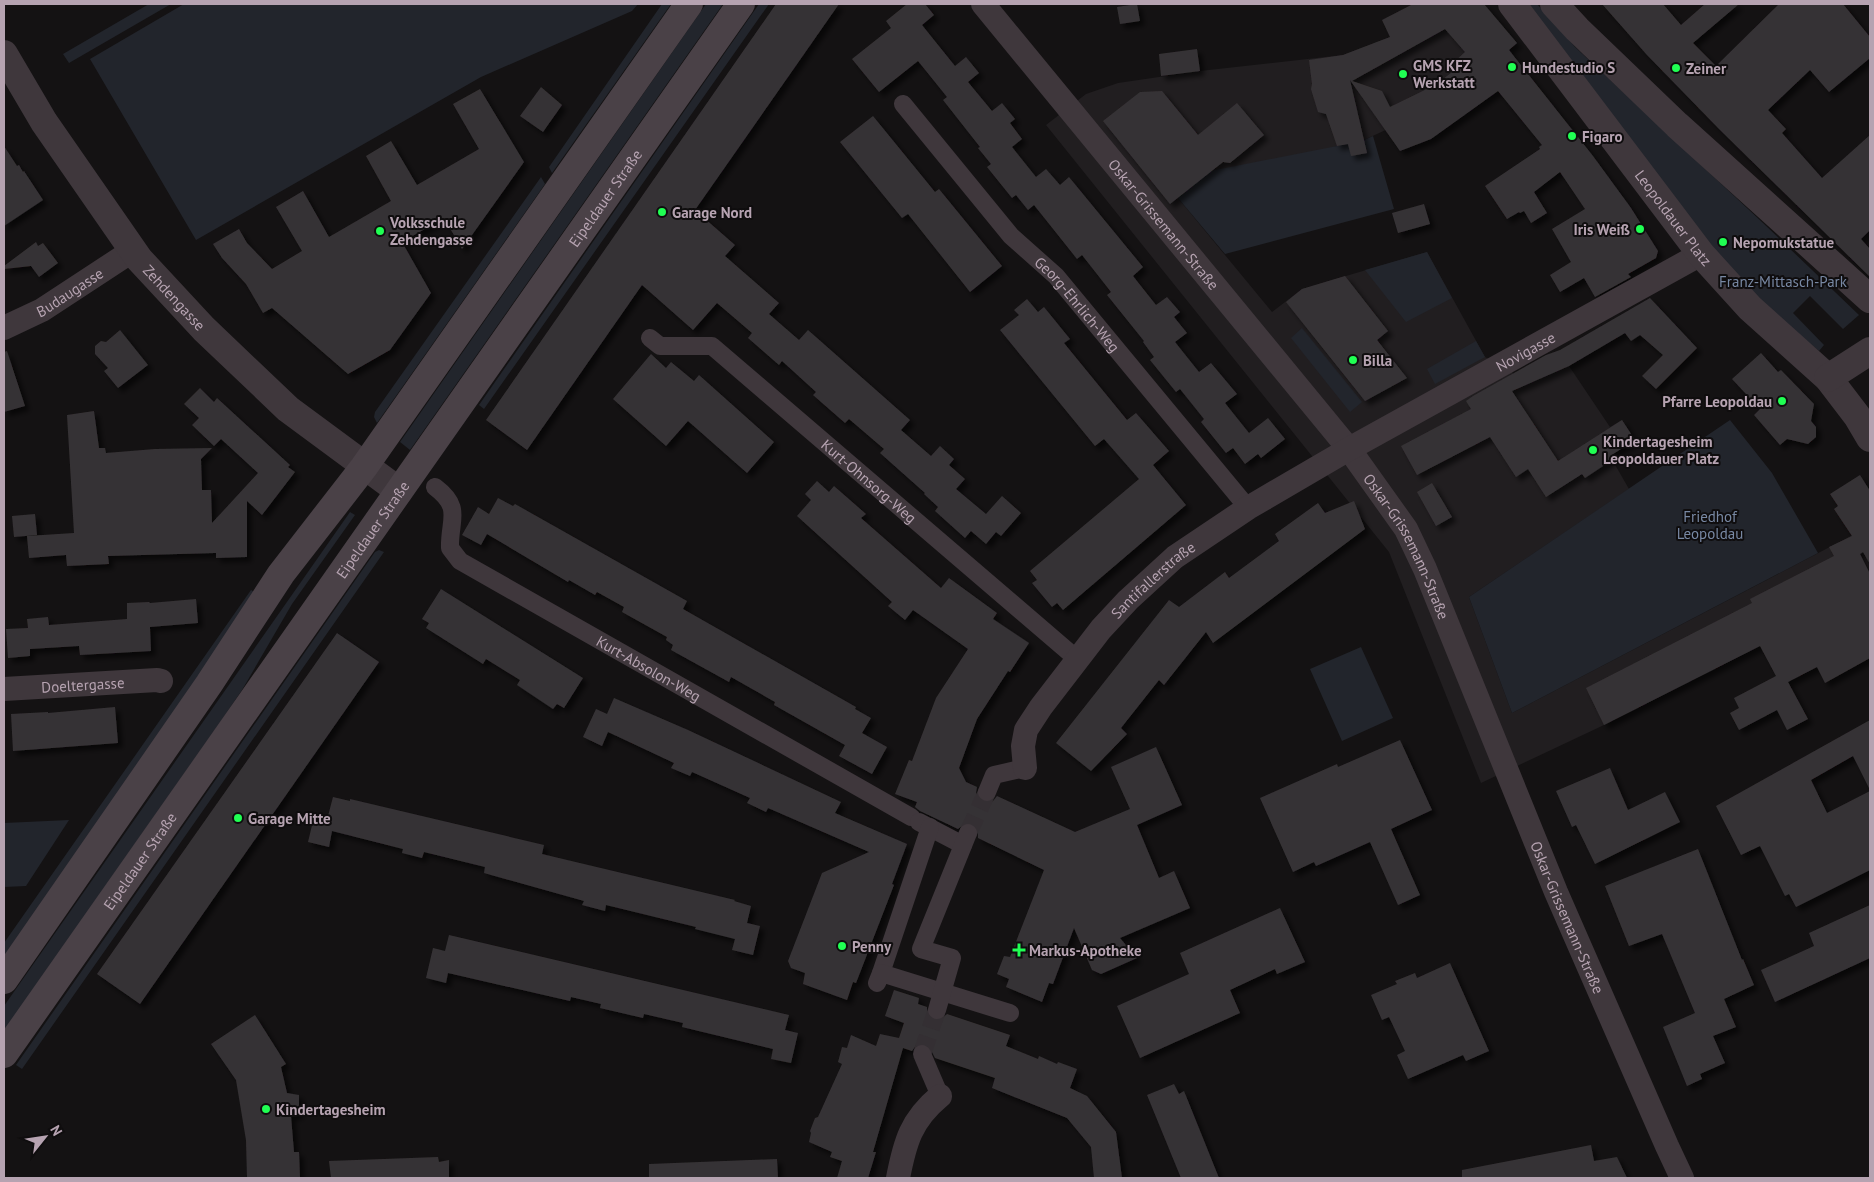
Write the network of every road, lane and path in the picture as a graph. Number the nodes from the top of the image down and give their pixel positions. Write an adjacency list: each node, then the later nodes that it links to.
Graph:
1 (689, 4): 17 (main road)
2 (741, 4): 19 (main road, Eipeldauer Straße)
3 (983, 4): 16 (street, Oskar-Grissemann-Straße)
4 (1512, 4): 9 (street, Leopoldauer Platz)
5 (1554, 4): 10 (street)
6 (4, 54): 8 (street, Zehdengasse)
7 (903, 104): 20 (street, Georg-Ehrlich-Weg)
8 (132, 251): 11 (street, Budaugasse); 17 (street, Zehdengasse)
9 (1701, 254): 14 (street, Leopoldauer Platz); 16 (street, Novigasse)
10 (1870, 299)
11 (4, 328)
12 (650, 338): 21 (street, Kurt-Ohnsorg-Weg)
13 (1870, 351): 14 (street)
14 (1828, 378): 15 (street, Leopoldauer Platz)
15 (1870, 438)
16 (1349, 449): 20 (street, Santifallerstraße); 35 (street, Oskar-Grissemann-Straße)
17 (364, 467): 19 (street, Zehdengasse); 27 (main road)
18 (435, 487): 26 (street, Kurt-Absolon-Weg)
19 (399, 491): 31 (main road, Eipeldauer Straße)
20 (1248, 508): 21 (street, Santifallerstraße)
21 (1077, 659): 24 (street, Santifallerstraße)
22 (162, 681): 23 (street, Doeltergasse)
23 (4, 689)
24 (1025, 768): 25 (street)
25 (987, 792)
26 (919, 822): 28 (street); 28 (street, Kurt-Absolon-Weg)
27 (4, 980)
28 (943, 991): 29 (street); 30 (street)
29 (937, 1010)
30 (1010, 1012)
31 (4, 1054)
32 (922, 1054): 33 (street)
33 (940, 1096): 34 (street)
34 (898, 1178)
35 (1682, 1178)

